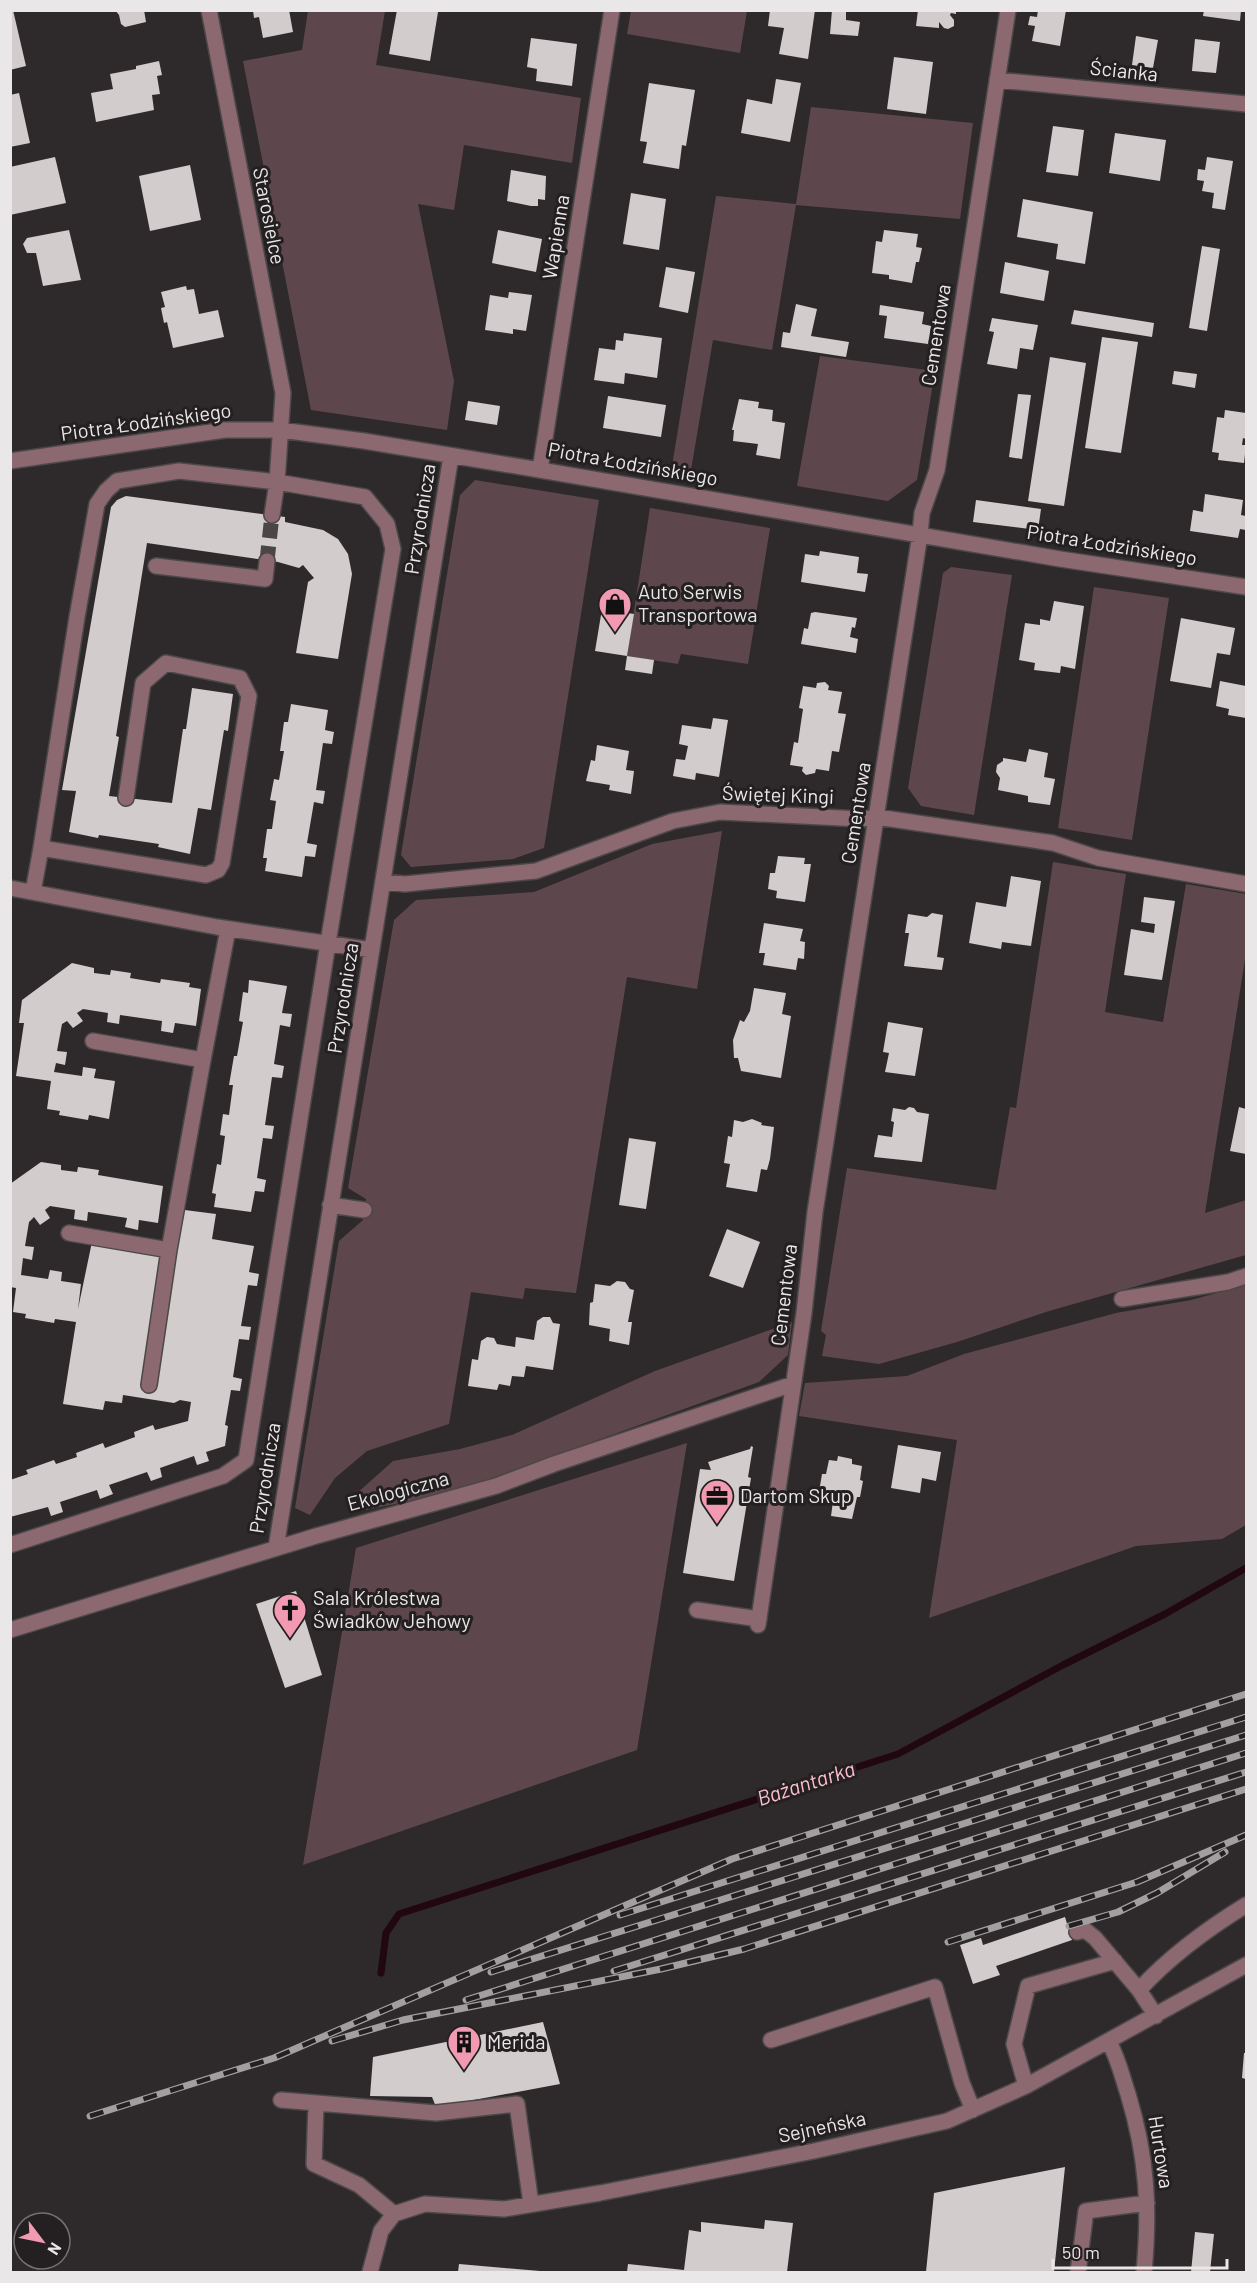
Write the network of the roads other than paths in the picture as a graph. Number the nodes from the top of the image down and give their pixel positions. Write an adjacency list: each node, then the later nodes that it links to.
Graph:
1 (209, 10): 6 (street, Starosielce)
2 (612, 10): 9 (street, Wapienna)
3 (1008, 10): 4 (street, Cementowa)
4 (997, 80): 5 (street, Ścianka); 12 (street, Cementowa)
5 (1246, 104)
6 (281, 430): 7 (street, Piotra Łodzińskiego); 8 (street, Piotra Łodzińskiego); 10 (street, Starosielce)
7 (451, 456): 9 (street, Piotra Łodzińskiego); 19 (street, Przyrodnicza)
8 (10, 461)
9 (540, 470): 12 (street, Piotra Łodzińskiego)
10 (276, 482): 11 (street, Starosielce); 18 (street); 24 (street)
11 (272, 515)
12 (920, 534): 15 (street, Piotra Łodzińskiego); 17 (street, Cementowa)
13 (267, 561): 14 (street)
14 (156, 566)
15 (1246, 587)
16 (126, 798): 18 (street)
17 (877, 817): 19 (street, Świętej Kingi); 20 (street, Świętej Kingi); 34 (street, Cementowa)
18 (42, 848): 22 (street)
19 (384, 882): 25 (street, Przyrodnicza)
20 (1246, 884)
21 (10, 888): 22 (street)
22 (33, 892): 23 (street)
23 (228, 929): 24 (street); 27 (street)
24 (328, 943): 25 (street); 36 (street)
25 (372, 950): 28 (street, Przyrodnicza)
26 (93, 1041): 27 (street)
27 (204, 1060): 31 (street)
28 (330, 1205): 29 (street); 37 (street, Przyrodnicza)
29 (364, 1210)
30 (69, 1233): 31 (street)
31 (170, 1250): 35 (street)
32 (1246, 1276): 33 (street)
33 (1122, 1299)
34 (794, 1384): 37 (street, Ekologiczna); 38 (street, Cementowa)
35 (149, 1385)
36 (10, 1545)
37 (276, 1548): 39 (street, Ekologiczna)
38 (698, 1610)
39 (10, 1630)
40 (1246, 1905): 44 (street)
41 (1077, 1932): 42 (street)
42 (1115, 1961): 44 (street); 48 (street)
43 (1246, 1965): 45 (street, Sejneńska)
44 (1139, 1990): 45 (street)
45 (1156, 2016): 47 (street, Sejneńska)
46 (771, 2040): 51 (street)
47 (1109, 2042): 48 (street, Sejneńska); 52 (street, Hurtowa)
48 (1026, 2086): 51 (street, Sejneńska)
49 (281, 2100): 50 (street)
50 (316, 2103): 53 (street); 54 (street)
51 (973, 2110): 53 (street, Sejneńska)
52 (1148, 2203): 56 (street); 57 (street, Hurtowa)
53 (531, 2204): 54 (street, Sejneńska)
54 (394, 2214): 55 (street)
55 (370, 2272)
56 (1078, 2272)
57 (1144, 2272)

